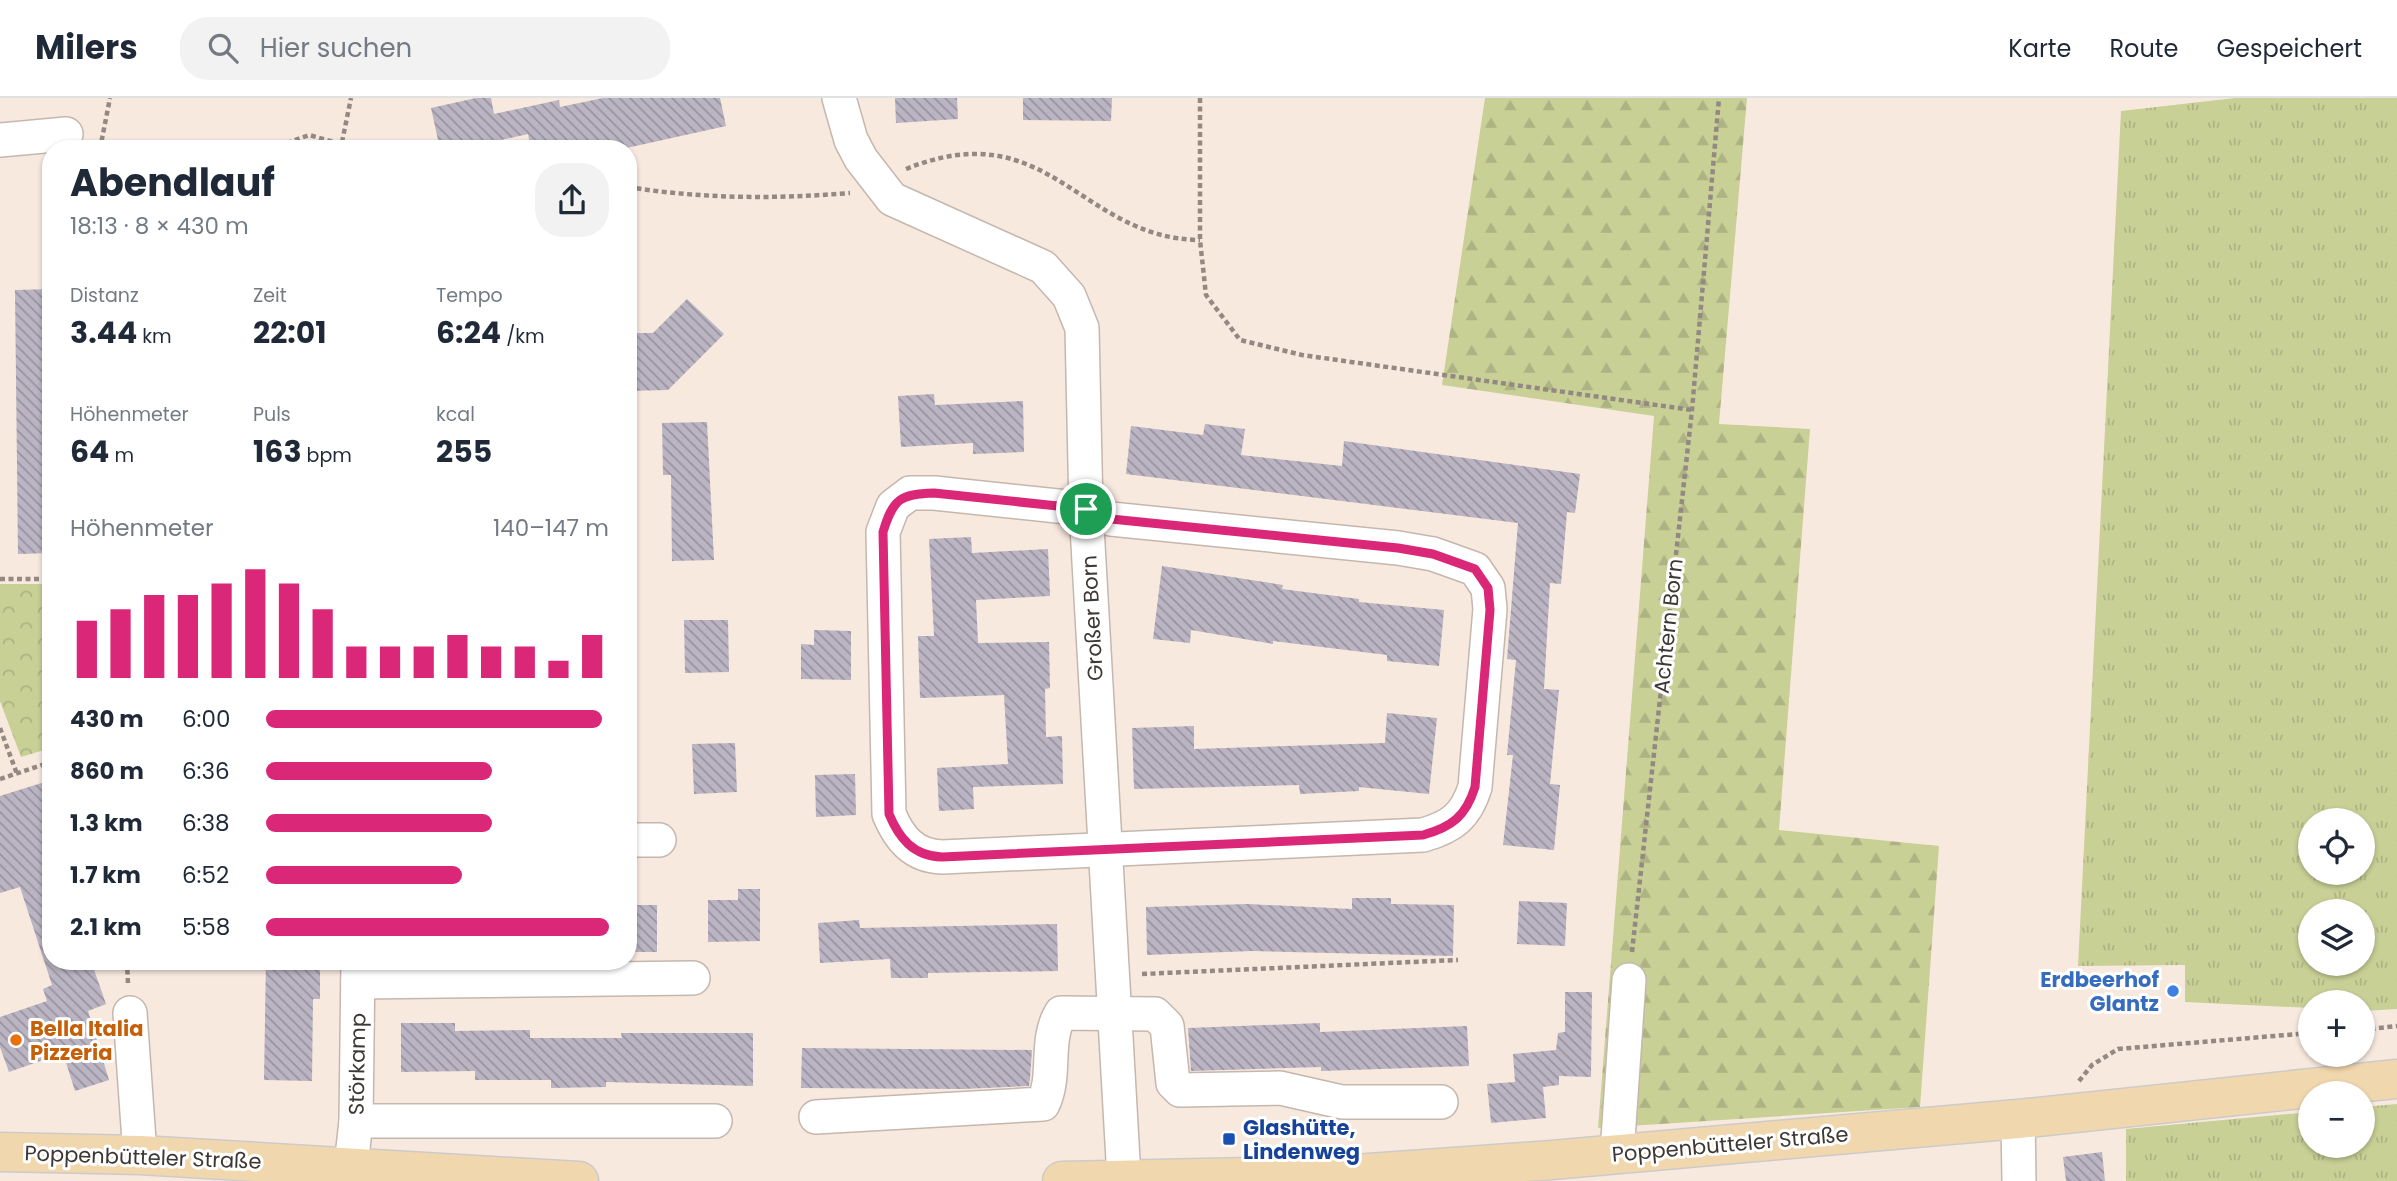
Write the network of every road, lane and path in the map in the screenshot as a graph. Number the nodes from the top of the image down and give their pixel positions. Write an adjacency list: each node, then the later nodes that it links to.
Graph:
1 (110, 98): 8 (path)
2 (351, 98): 11 (path)
3 (839, 98): 12 (street, Großer Born)
4 (1200, 98): 14 (path)
5 (1719, 98): 15 (path, Achtern Born)
6 (66, 134): 7 (street)
7 (0, 140)
8 (102, 140)
9 (295, 140): 10 (path)
10 (333, 140)
11 (342, 140)
12 (879, 183): 13 (path); 14 (path); 16 (street, Großer Born)
13 (637, 188)
14 (1200, 240): 15 (path)
15 (1692, 410): 27 (path, Achtern Born)
16 (1086, 509): 23 (street, Großer Born); 23 (street); 23 (street)
17 (0, 579): 18 (path)
18 (42, 579)
19 (0, 728): 21 (path)
20 (42, 765): 21 (path)
21 (17, 774): 22 (path)
22 (0, 779)
23 (1105, 850): 29 (street, Großer Born)
24 (1458, 960): 29 (path)
25 (358, 971): 26 (street); 38 (street, Störkamp)
26 (693, 978)
27 (1629, 980): 41 (street)
28 (130, 1013): 42 (street)
29 (1127, 1013): 34 (street); 36 (street); 45 (street, Großer Born)
30 (2397, 1026): 31 (path)
31 (2375, 1029)
32 (2298, 1034): 35 (path)
33 (2397, 1079): 35 (main road, Poppenbütteler Straße)
34 (1441, 1102)
35 (2060, 1114): 37 (main road, Poppenbütteler Straße)
36 (816, 1117)
37 (2018, 1119): 41 (main road, Poppenbütteler Straße); 49 (street)
38 (356, 1121): 39 (street); 43 (street, Störkamp)
39 (715, 1121)
40 (0, 1152): 42 (main road, Poppenbütteler Straße)
41 (1617, 1153): 44 (main road, Poppenbütteler Straße)
42 (139, 1155): 43 (main road, Poppenbütteler Straße)
43 (351, 1166): 47 (main road, Poppenbütteler Straße)
44 (1444, 1175): 46 (main road, Poppenbütteler Straße)
45 (1124, 1178): 46 (main road, Poppenbütteler Straße); 48 (main road, Poppenbütteler Straße)
46 (1177, 1179)
47 (579, 1181)
48 (1062, 1181)
49 (2019, 1181)

